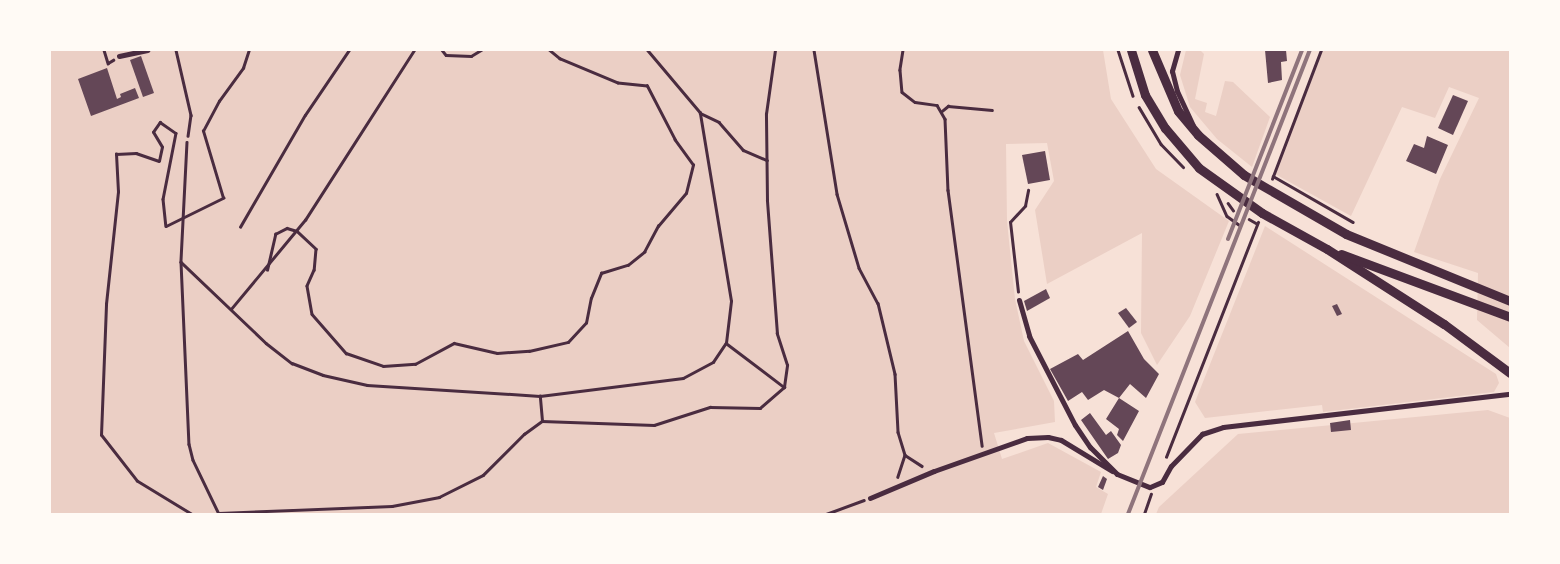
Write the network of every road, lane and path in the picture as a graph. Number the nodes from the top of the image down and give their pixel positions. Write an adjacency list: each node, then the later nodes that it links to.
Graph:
1 (147, 50): 17 (street)
2 (176, 50): 22 (lane)
3 (249, 50): 29 (path)
4 (349, 50): 34 (path)
5 (414, 50): 35 (path)
6 (442, 50): 7 (path)
7 (481, 50)
8 (549, 50): 35 (path)
9 (647, 50): 20 (path)
10 (775, 50): 23 (path)
11 (814, 50): 50 (path)
12 (904, 50): 19 (path)
13 (1131, 50): 28 (main road)
14 (1152, 50): 21 (main road)
15 (1178, 50): 21 (street)
16 (1321, 50): 24 (path)
17 (119, 56)
18 (992, 110): 19 (path)
19 (942, 111): 49 (path)
20 (700, 113): 23 (path); 43 (path)
21 (1198, 135): 26 (main road)
22 (188, 136): 29 (path)
23 (767, 160): 45 (path)
24 (1273, 176): 26 (path); 31 (path)
25 (1028, 190): 39 (path)
26 (1270, 191): 40 (main road)
27 (1217, 194): 32 (path)
28 (1262, 213): 33 (path); 36 (main road)
29 (183, 217): 37 (path); 57 (path)
30 (1249, 219): 33 (path)
31 (1354, 222)
32 (1238, 224)
33 (1258, 224): 51 (path)
34 (240, 228)
35 (297, 231): 38 (path); 38 (path)
36 (1327, 249): 42 (main road); 44 (main road)
37 (181, 262): 41 (path); 58 (path)
38 (267, 270): 41 (path)
39 (1020, 300): 53 (street)
40 (1510, 300)
41 (231, 309): 47 (path)
42 (1510, 317)
43 (726, 343): 45 (path); 47 (path)
44 (1510, 373)
45 (784, 387): 48 (path)
46 (1510, 394): 54 (street)
47 (540, 396): 48 (path)
48 (542, 421): 58 (path)
49 (984, 453): 52 (street); 53 (street)
50 (905, 455): 52 (path); 55 (path)
51 (1164, 463)
52 (934, 471): 55 (street)
53 (1117, 474): 54 (street)
54 (1155, 486): 60 (path)
55 (893, 487): 56 (street)
56 (870, 498): 59 (path)
57 (191, 514)
58 (219, 514)
59 (826, 514)
60 (1144, 514)

